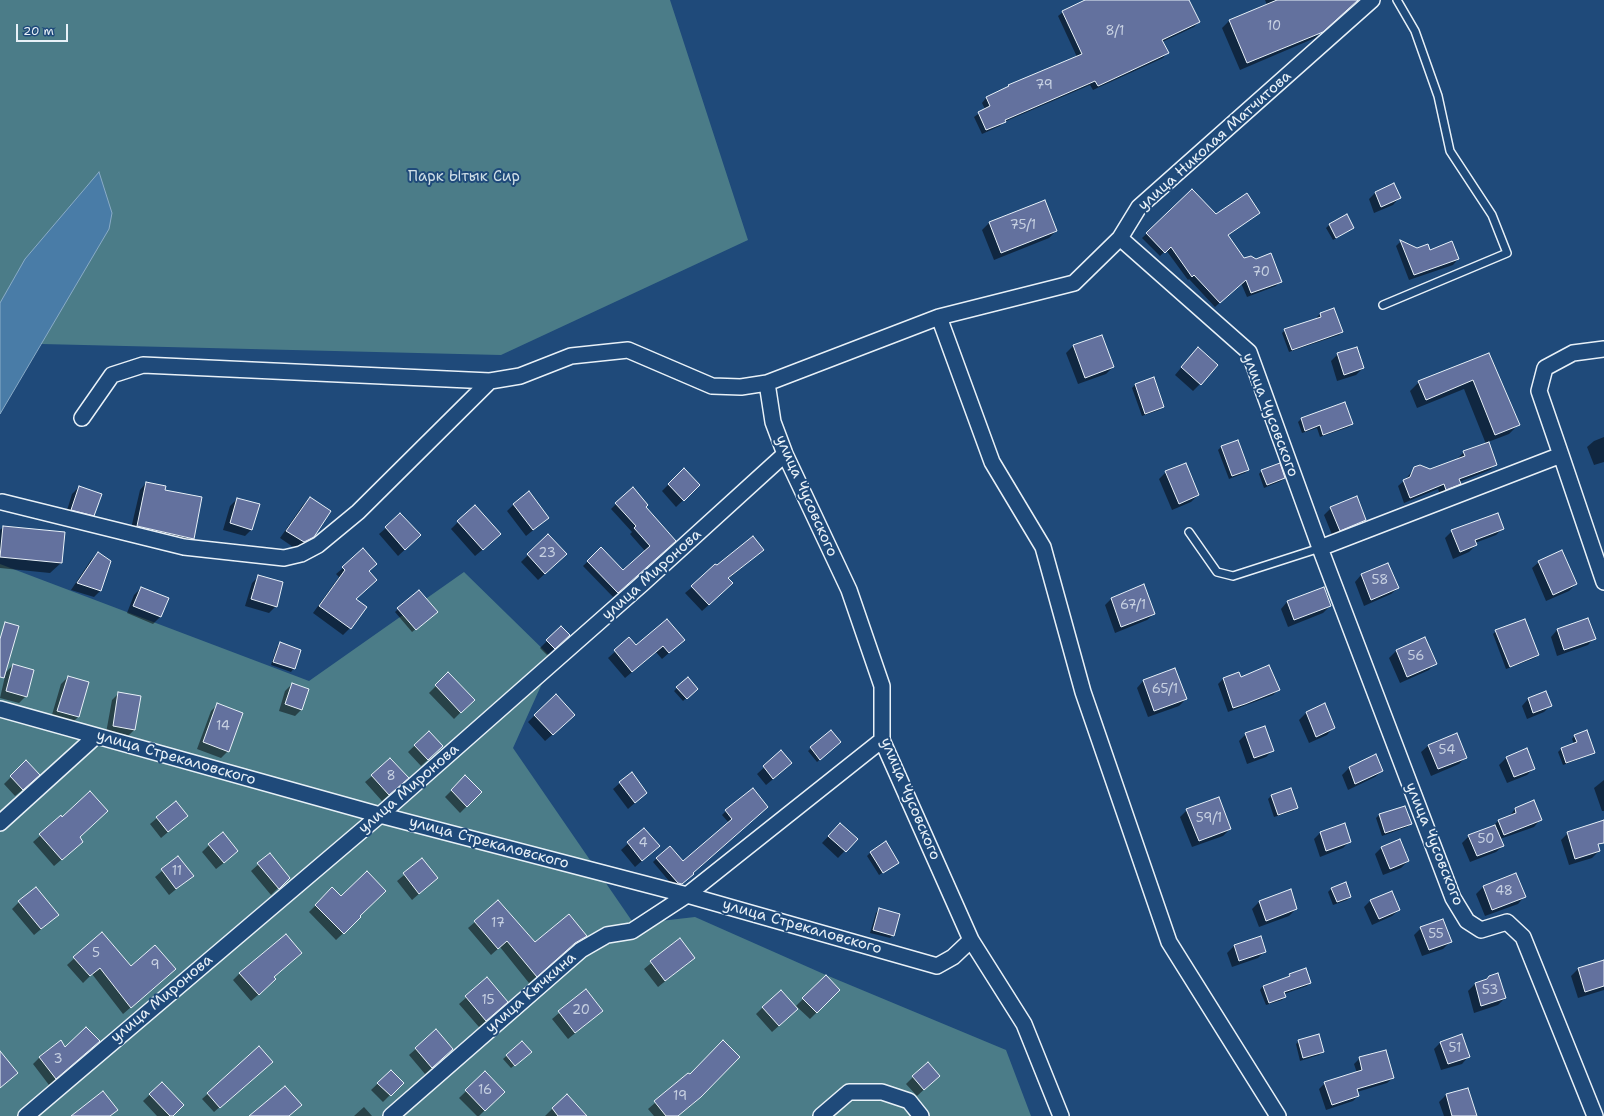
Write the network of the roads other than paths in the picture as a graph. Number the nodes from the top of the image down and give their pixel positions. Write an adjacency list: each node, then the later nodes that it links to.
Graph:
1 (1372, 0): 3 (street, улица Николая Матчитова)
2 (1397, 0): 4 (lane)
3 (1120, 238): 5 (street, улица Николая Матчитова); 14 (street, улица Чусовского)
4 (1384, 305)
5 (939, 317): 8 (street, улица Николая Матчитова); 28 (street)
6 (1604, 349): 11 (street)
7 (490, 381): 8 (street, улица Николая Матчитова); 9 (street, улица Николая Матчитова); 12 (street)
8 (767, 383): 10 (street, улица Чусовского)
9 (82, 418)
10 (785, 454): 18 (street, улица Чусовского); 19 (street, улица Миронова)
11 (1561, 455): 14 (street); 15 (street)
12 (2, 502)
13 (1189, 532): 14 (lane)
14 (1320, 548): 29 (street, улица Чусовского)
15 (1604, 582)
16 (0, 708): 17 (street, улица Стрекаловского)
17 (96, 736): 19 (street, улица Стрекаловского); 20 (street)
18 (882, 740): 21 (street, улица Кычкина); 22 (street, улица Чусовского)
19 (380, 815): 21 (street, улица Стрекаловского); 23 (street, улица Миронова)
20 (0, 823)
21 (687, 895): 22 (street, улица Стрекаловского); 24 (street, улица Кычкина)
22 (971, 940): 27 (street, улица Чусовского)
23 (26, 1116)
24 (390, 1116)
25 (821, 1116): 26 (street)
26 (921, 1116)
27 (1061, 1116)
28 (1278, 1116)
29 (1595, 1116)

